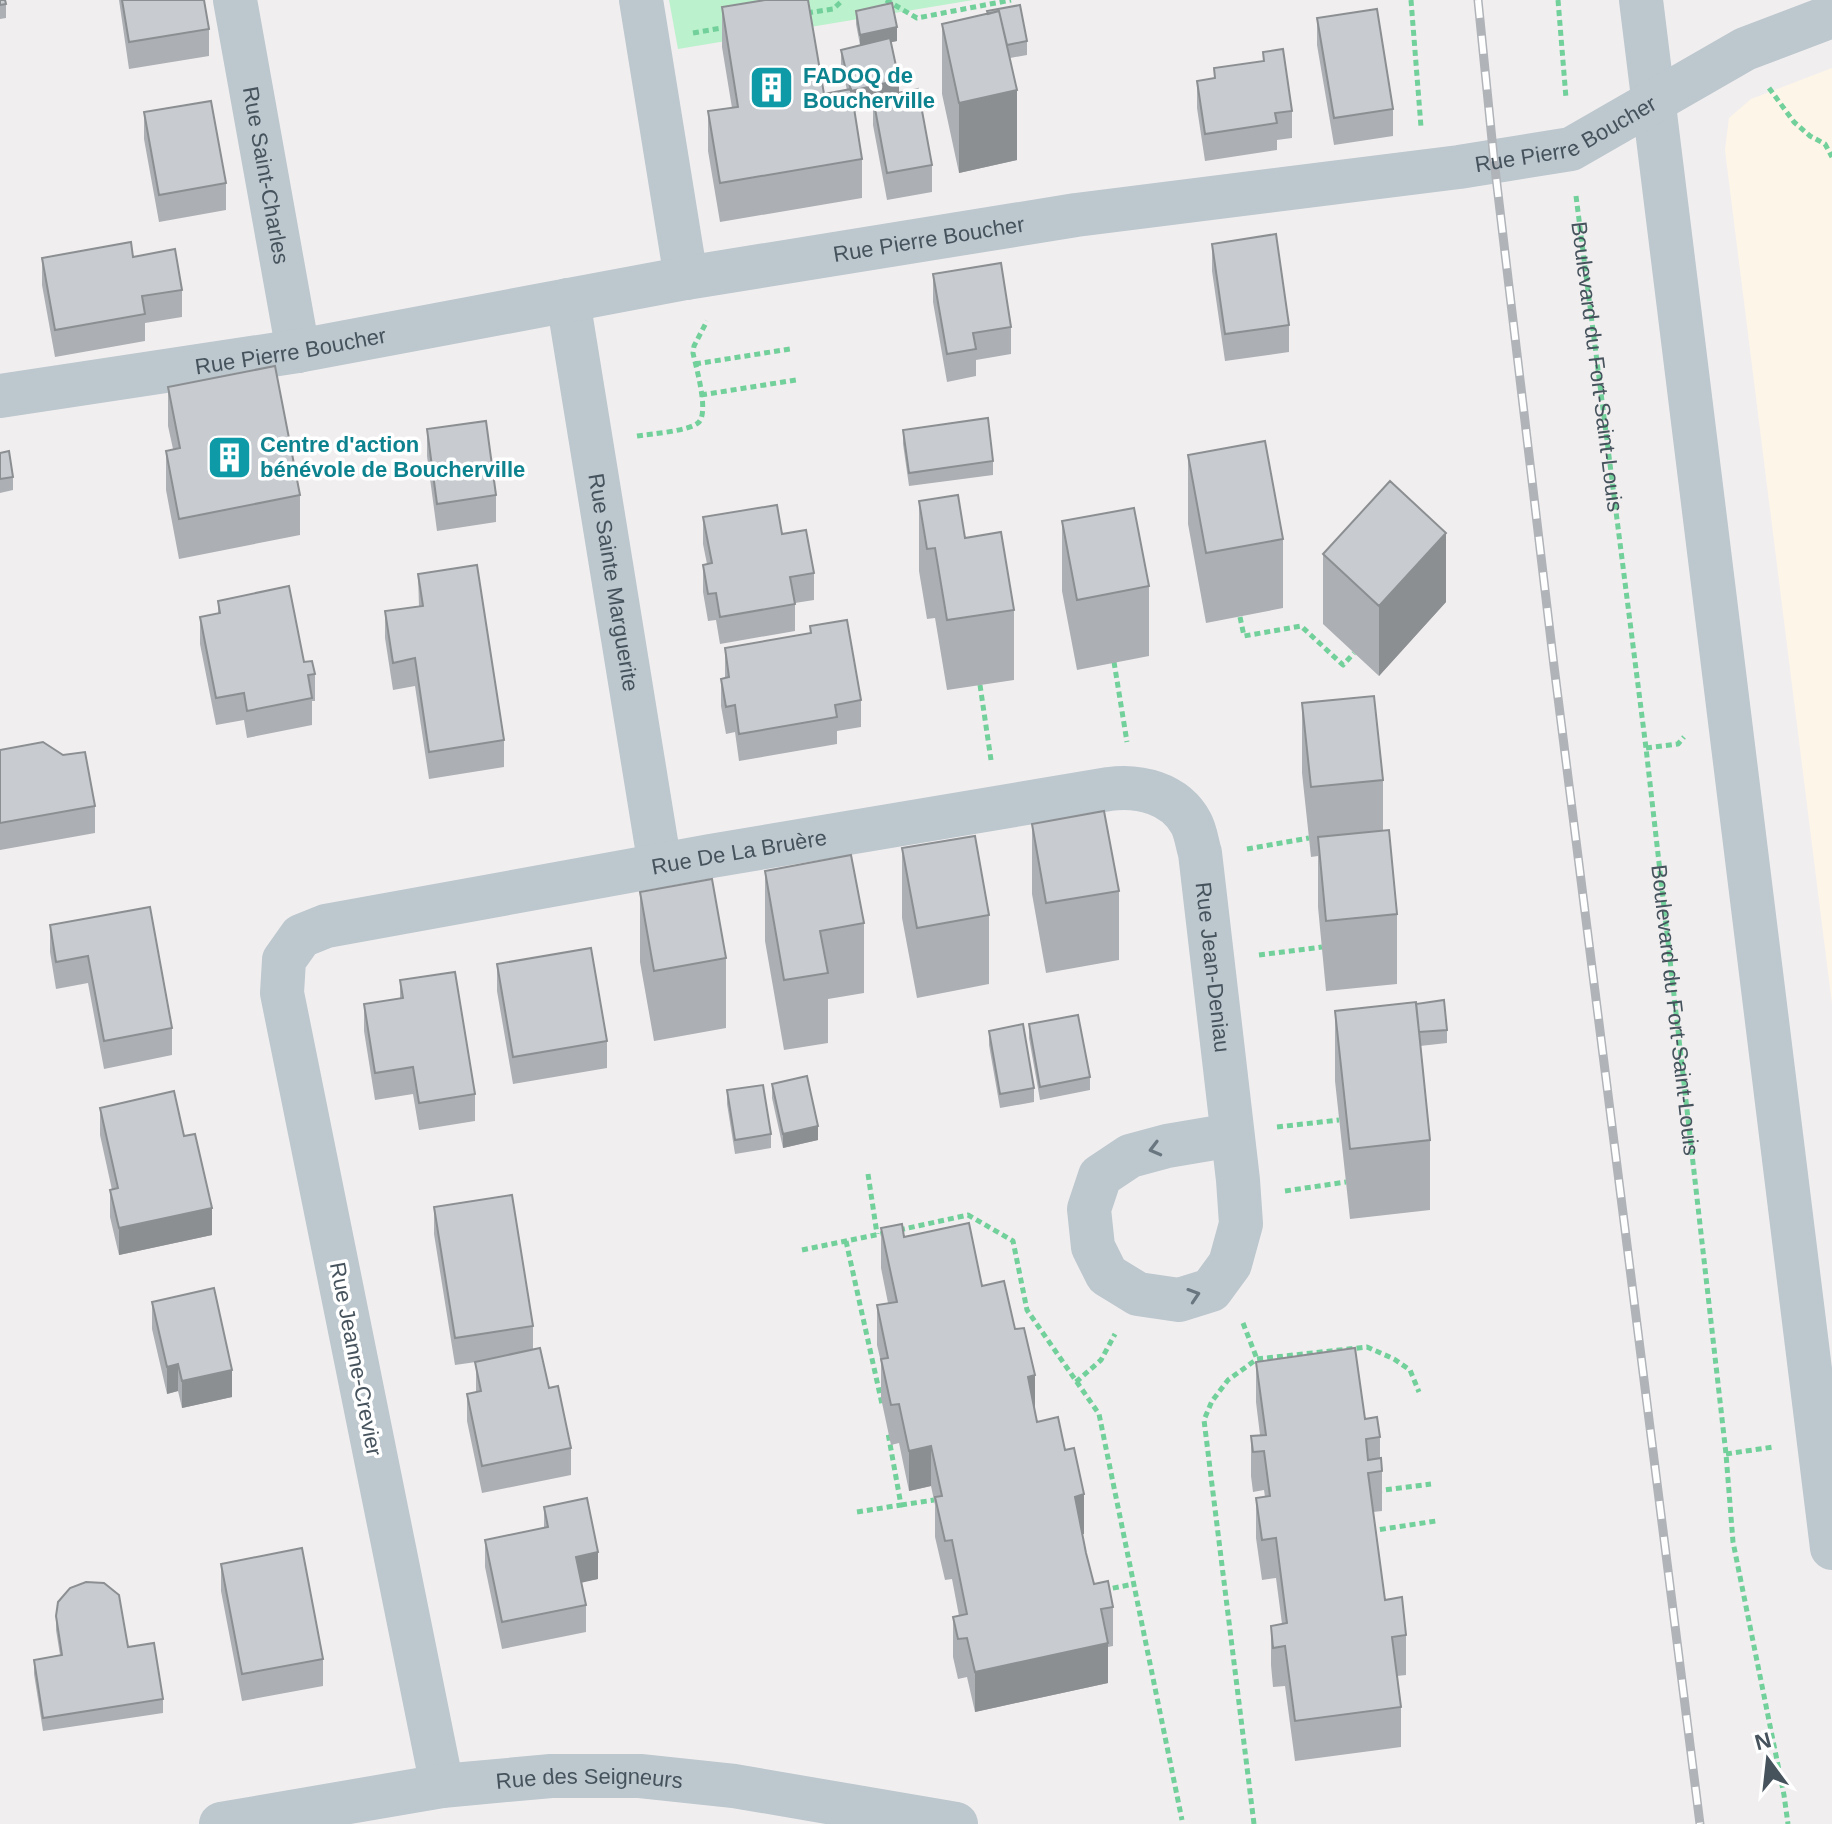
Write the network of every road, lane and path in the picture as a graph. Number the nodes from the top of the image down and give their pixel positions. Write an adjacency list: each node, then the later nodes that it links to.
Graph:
1 (235, 0): 22 (street, Rue Saint-Charles)
2 (641, 0): 19 (street)
3 (843, 0): 9 (path)
4 (886, 0): 5 (path)
5 (1011, 0)
6 (1411, 0): 16 (path)
7 (1558, 0): 14 (path)
8 (1641, 0): 15 (street)
9 (804, 14)
10 (1832, 16): 15 (street, Rue Pierre Boucher)
11 (730, 27): 12 (path)
12 (683, 35)
13 (1764, 81): 17 (path)
14 (1566, 100)
15 (1655, 101): 19 (street, Rue Pierre Boucher); 61 (street)
16 (1422, 131)
17 (1832, 157)
18 (1576, 192): 33 (path, Boulevard du Fort-Saint-Louis)
19 (700, 294): 20 (street, Rue Pierre Boucher); 23 (path)
20 (568, 300): 22 (street, Rue Pierre Boucher); 39 (street, Rue Sainte Marguerite)
21 (790, 349): 23 (path)
22 (298, 351): 26 (street, Rue Pierre Boucher)
23 (695, 364): 25 (path)
24 (796, 380): 25 (path)
25 (701, 395): 27 (path)
26 (0, 396)
27 (628, 438)
28 (1240, 617): 29 (path)
29 (1354, 653)
30 (1114, 662): 34 (path)
31 (980, 685): 35 (path)
32 (1678, 744): 33 (path)
33 (1646, 748): 59 (path, Boulevard du Fort-Saint-Louis)
34 (1128, 751)
35 (993, 773)
36 (1175, 804): 39 (street, Rue De La Bruère); 44 (street, Rue Jean-Deniau)
37 (1309, 838): 38 (path)
38 (1233, 851)
39 (660, 866): 40 (street, Rue De La Bruère)
40 (301, 936): 71 (street, Rue Jeanne-Crevier)
41 (1322, 947): 42 (path)
42 (1246, 956)
43 (1339, 1120): 44 (path)
44 (1250, 1132)
45 (868, 1174): 48 (path)
46 (1346, 1182): 47 (path)
47 (1276, 1192)
48 (877, 1234): 49 (path); 54 (path)
49 (846, 1241): 50 (path); 56 (path)
50 (802, 1250)
51 (1238, 1313): 53 (path)
52 (1120, 1326): 54 (path)
53 (1257, 1359): 55 (path); 75 (path)
54 (1076, 1382): 69 (path)
55 (1419, 1392)
56 (884, 1414)
57 (887, 1429): 64 (path)
58 (1749, 1450): 59 (path)
59 (1726, 1454): 76 (path, Boulevard du Fort-Saint-Louis)
60 (1431, 1484): 62 (path)
61 (1828, 1490): 68 (street)
62 (1367, 1492)
63 (934, 1500): 64 (path)
64 (901, 1505): 65 (path)
65 (857, 1512)
66 (1436, 1521): 67 (path)
67 (1370, 1531)
68 (1832, 1548)
69 (1134, 1584): 70 (path); 72 (path)
70 (1098, 1591)
71 (442, 1786): 73 (street, Rue des Seigneurs); 74 (street, Rue des Seigneurs)
72 (1182, 1820)
73 (221, 1824)
74 (956, 1824)
75 (1254, 1824)
76 (1788, 1824)

